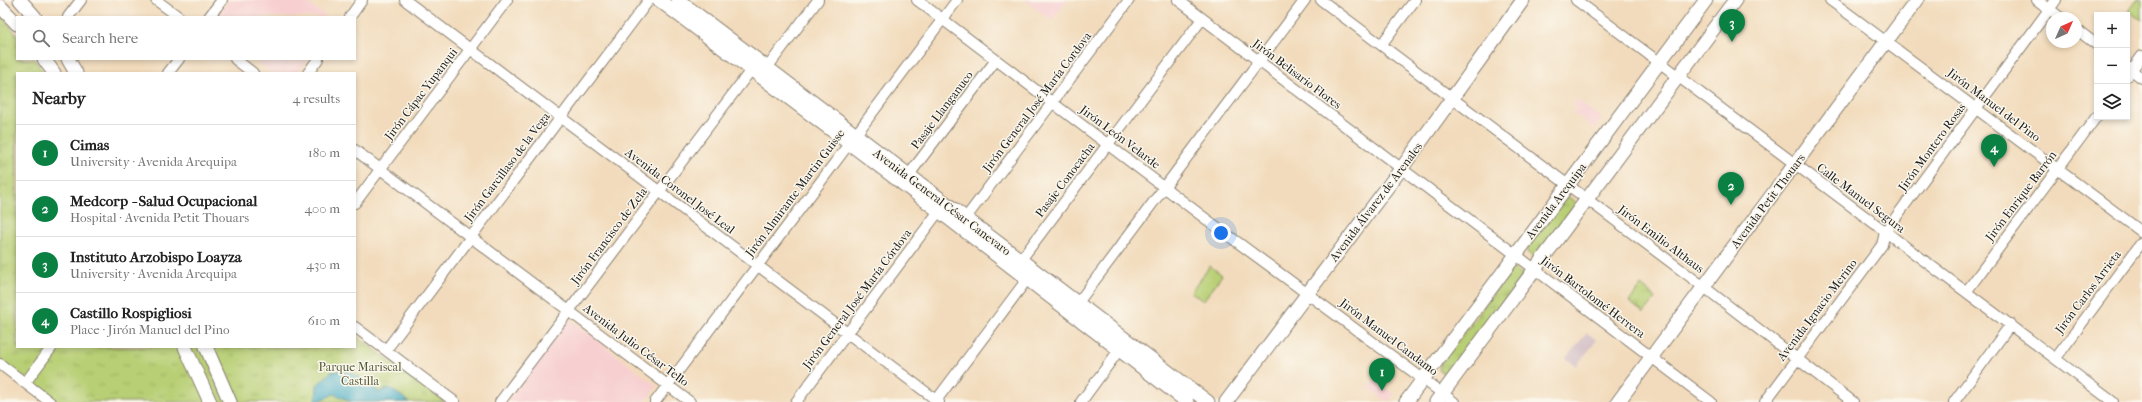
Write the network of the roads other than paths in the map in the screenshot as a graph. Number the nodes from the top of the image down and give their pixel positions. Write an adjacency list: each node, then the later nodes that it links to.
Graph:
1 (20, 0): 30 (main road)
2 (81, 0): 31 (street)
3 (156, 0): 32 (street)
4 (222, 0): 33 (street)
5 (362, 0): 34 (street)
6 (406, 0): 42 (street, Avenida Coronel José Leal)
7 (507, 0): 42 (street, Jirón Cápac Yupanqui)
8 (649, 0): 66 (street, Jirón Garcillaso de la Vega)
9 (659, 0): 54 (main road, Avenida General César Canevaro)
10 (680, 0): 52 (main road, Avenida General César Canevaro)
11 (818, 0): 52 (street)
12 (918, 0): 35 (street, Jirón León Velarde)
13 (957, 0): 35 (street, Jirón Almirante Martin Guisse)
14 (1129, 0): 64 (street, Jirón General José María Cordova)
15 (1178, 0): 36 (street, Jirón Belisario Flores)
16 (1305, 0): 50 (street)
17 (1321, 0): 41 (street, Jirón Emilio Althaus)
18 (1415, 0): 41 (street)
19 (1523, 0): 63 (main road, Avenida Álvarez de Arenales)
20 (1576, 0): 51 (street, Calle Manuel Segura)
21 (1706, 0): 51 (main road, Avenida Arequipa)
22 (1735, 0): 61 (main road, Avenida Arequipa)
23 (1830, 0): 39 (street, Jirón Manuel del Pino)
24 (1917, 0): 39 (main road, Avenida Petit Thouars)
25 (2037, 0): 28 (street)
26 (2056, 0): 28 (street, Jirón Montero Rosas)
27 (0, 6): 37 (main road)
28 (2049, 9): 29 (street); 65 (street, Jirón Montero Rosas)
29 (2053, 12)
30 (34, 16)
31 (69, 16)
32 (178, 16)
33 (210, 16)
34 (351, 16)
35 (943, 19): 49 (street, Jirón León Velarde); 68 (street, Jirón Almirante Martin Guisse)
36 (1202, 19): 50 (street, Jirón Belisario Flores); 69 (street, Pasaje Conocacha)
37 (16, 23)
38 (2082, 34): 40 (street)
39 (1886, 42): 65 (street, Jirón Manuel del Pino); 71 (main road, Avenida Petit Thouars)
40 (2094, 43)
41 (1381, 45): 63 (street, Jirón Emilio Althaus)
42 (471, 49): 66 (street, Avenida Coronel José Leal); 72 (street, Jirón Cápac Yupanqui)
43 (2142, 56): 53 (street)
44 (45, 60): 55 (main road)
45 (69, 60): 56 (main road)
46 (178, 60): 57 (street)
47 (236, 60): 58 (street)
48 (317, 60): 59 (street)
49 (996, 60): 64 (street, Jirón León Velarde); 75 (street, Pasaje Llanganuco)
50 (1259, 62): 73 (street, Jirón Belisario Flores); 77 (street)
51 (1659, 62): 61 (street, Calle Manuel Segura); 76 (main road, Avenida Arequipa)
52 (767, 68): 54 (street); 68 (main road, Avenida General César Canevaro)
53 (2130, 69)
54 (751, 70): 68 (main road, Avenida General César Canevaro); 78 (street, Jirón Francisco de Zela)
55 (53, 72)
56 (75, 72)
57 (169, 72)
58 (252, 72)
59 (309, 72)
60 (2130, 72): 62 (street)
61 (1678, 77): 71 (street, Calle Manuel Segura); 79 (main road, Avenida Arequipa)
62 (2142, 78)
63 (1452, 99): 73 (main road, Avenida Álvarez de Arenales); 76 (street, Jirón Emilio Althaus)
64 (1052, 102): 69 (street, Jirón León Velarde); 82 (street, Jirón General José María Cordova)
65 (1976, 108): 74 (street, Jirón Manuel del Pino); 83 (street, Jirón Montero Rosas)
66 (561, 117): 78 (street, Avenida Coronel José Leal); 85 (street, Jirón Garcillaso de la Vega)
67 (2094, 120): 74 (street, Jirón Enrique Barrón)
68 (852, 139): 75 (main road, Avenida General César Canevaro); 81 (main road, Avenida General César Canevaro); 89 (street, Jirón Almirante Martin Guisse)
69 (1108, 144): 77 (street, Jirón León Velarde); 88 (street, Pasaje Conocacha)
70 (356, 151): 72 (street, Avenida Julio César Tello)
71 (1795, 164): 83 (street, Calle Manuel Segura); 92 (main road, Avenida Petit Thouars)
72 (381, 169): 80 (street, Jirón Cápac Yupanqui); 85 (street, Avenida Julio César Tello)
73 (1401, 169): 87 (street, Jirón Bartolomé Herrera); 94 (main road, Avenida Álvarez de Arenales)
74 (2057, 169): 84 (street, Jirón Manuel del Pino); 93 (street, Jirón Enrique Barrón)
75 (908, 176): 82 (main road, Avenida General César Canevaro)
76 (1568, 185): 79 (street, Jirón Emilio Althaus); 87 (main road, Avenida Arequipa)
77 (1165, 188): 94 (street, Jirón León Velarde); 95 (street)
78 (659, 191): 89 (street, Avenida Coronel José Leal); 96 (street, Jirón Francisco de Zela)
79 (1587, 199): 90 (main road, Avenida Arequipa); 92 (street, Jirón Emilio Althaus)
80 (356, 202)
81 (939, 211): 91 (main road, Avenida General César Canevaro); 99 (street, Jirón General José María Córdova)
82 (965, 219): 88 (main road, Avenida General César Canevaro)
83 (1885, 232): 93 (street, Calle Manuel Segura); 106 (street, Avenida Ignacio Merino)
84 (2142, 232)
85 (471, 237): 96 (street, Avenida Julio César Tello); 103 (street, Jirón Garcillaso de la Vega)
86 (2142, 242): 107 (street, Jirón Carlos Arrieta)
87 (1515, 255): 90 (street, Jirón Bartolomé Herrera); 109 (main road, Avenida Arequipa)
88 (1020, 261): 91 (main road, Avenida General César Canevaro)
89 (758, 265): 99 (street, Avenida Coronel José Leal); 111 (street, Jirón Almirante Martin Guisse)
90 (1535, 270): 105 (street, Jirón Bartolomé Herrera); 112 (main road, Avenida Arequipa)
91 (1030, 275): 95 (main road, Avenida General César Canevaro); 104 (main road, Avenida General César Canevaro); 113 (street)
92 (1704, 287): 105 (main road, Avenida Petit Thouars); 106 (street, Jirón Emilio Althaus)
93 (1966, 292): 97 (street, Calle Manuel Segura)
94 (1308, 293): 109 (street, Jirón Manuel Candamo); 125 (main road, Avenida Álvarez de Arenales)
95 (1077, 304): 124 (main road, Avenida General César Canevaro)
96 (569, 311): 111 (street, Avenida Julio César Tello); 118 (street, Jirón Francisco de Zela)
97 (2011, 324): 107 (street, Calle Manuel Segura); 132 (street)
98 (356, 328): 103 (street)
99 (848, 333): 113 (street, Avenida Coronel José Leal); 121 (street, Jirón General José María Córdova)
100 (51, 348): 110 (street)
101 (185, 348): 115 (main road)
102 (206, 348): 116 (main road)
103 (386, 350): 117 (street)
104 (1120, 350): 122 (street); 123 (main road, Avenida General César Canevaro)
105 (1652, 358): 128 (main road, Avenida Petit Thouars); 129 (street, Jirón Bartolomé Herrera)
106 (1797, 358): 130 (street, Avenida Ignacio Merino); 131 (street, Jirón Emilio Althaus)
107 (2056, 358): 133 (street, Calle Manuel Segura)
108 (0, 364): 110 (street)
109 (1423, 379): 112 (street, Jirón Manuel Candamo); 126 (main road, Avenida Arequipa)
110 (25, 383): 114 (street)
111 (668, 385): 119 (street, Jirón Almirante Martin Guisse); 120 (street, Avenida Julio César Tello)
112 (1439, 398): 127 (street, Jirón Manuel Candamo)
113 (937, 401)
114 (50, 402)
115 (210, 402)
116 (230, 402)
117 (455, 402)
118 (500, 402)
119 (655, 402)
120 (690, 402)
121 (796, 402)
122 (1080, 402)
123 (1187, 402)
124 (1208, 402)
125 (1226, 402)
126 (1406, 402)
127 (1454, 402)
128 (1618, 402)
129 (1711, 402)
130 (1765, 402)
131 (1853, 402)
132 (1954, 402)
133 (2113, 402)

